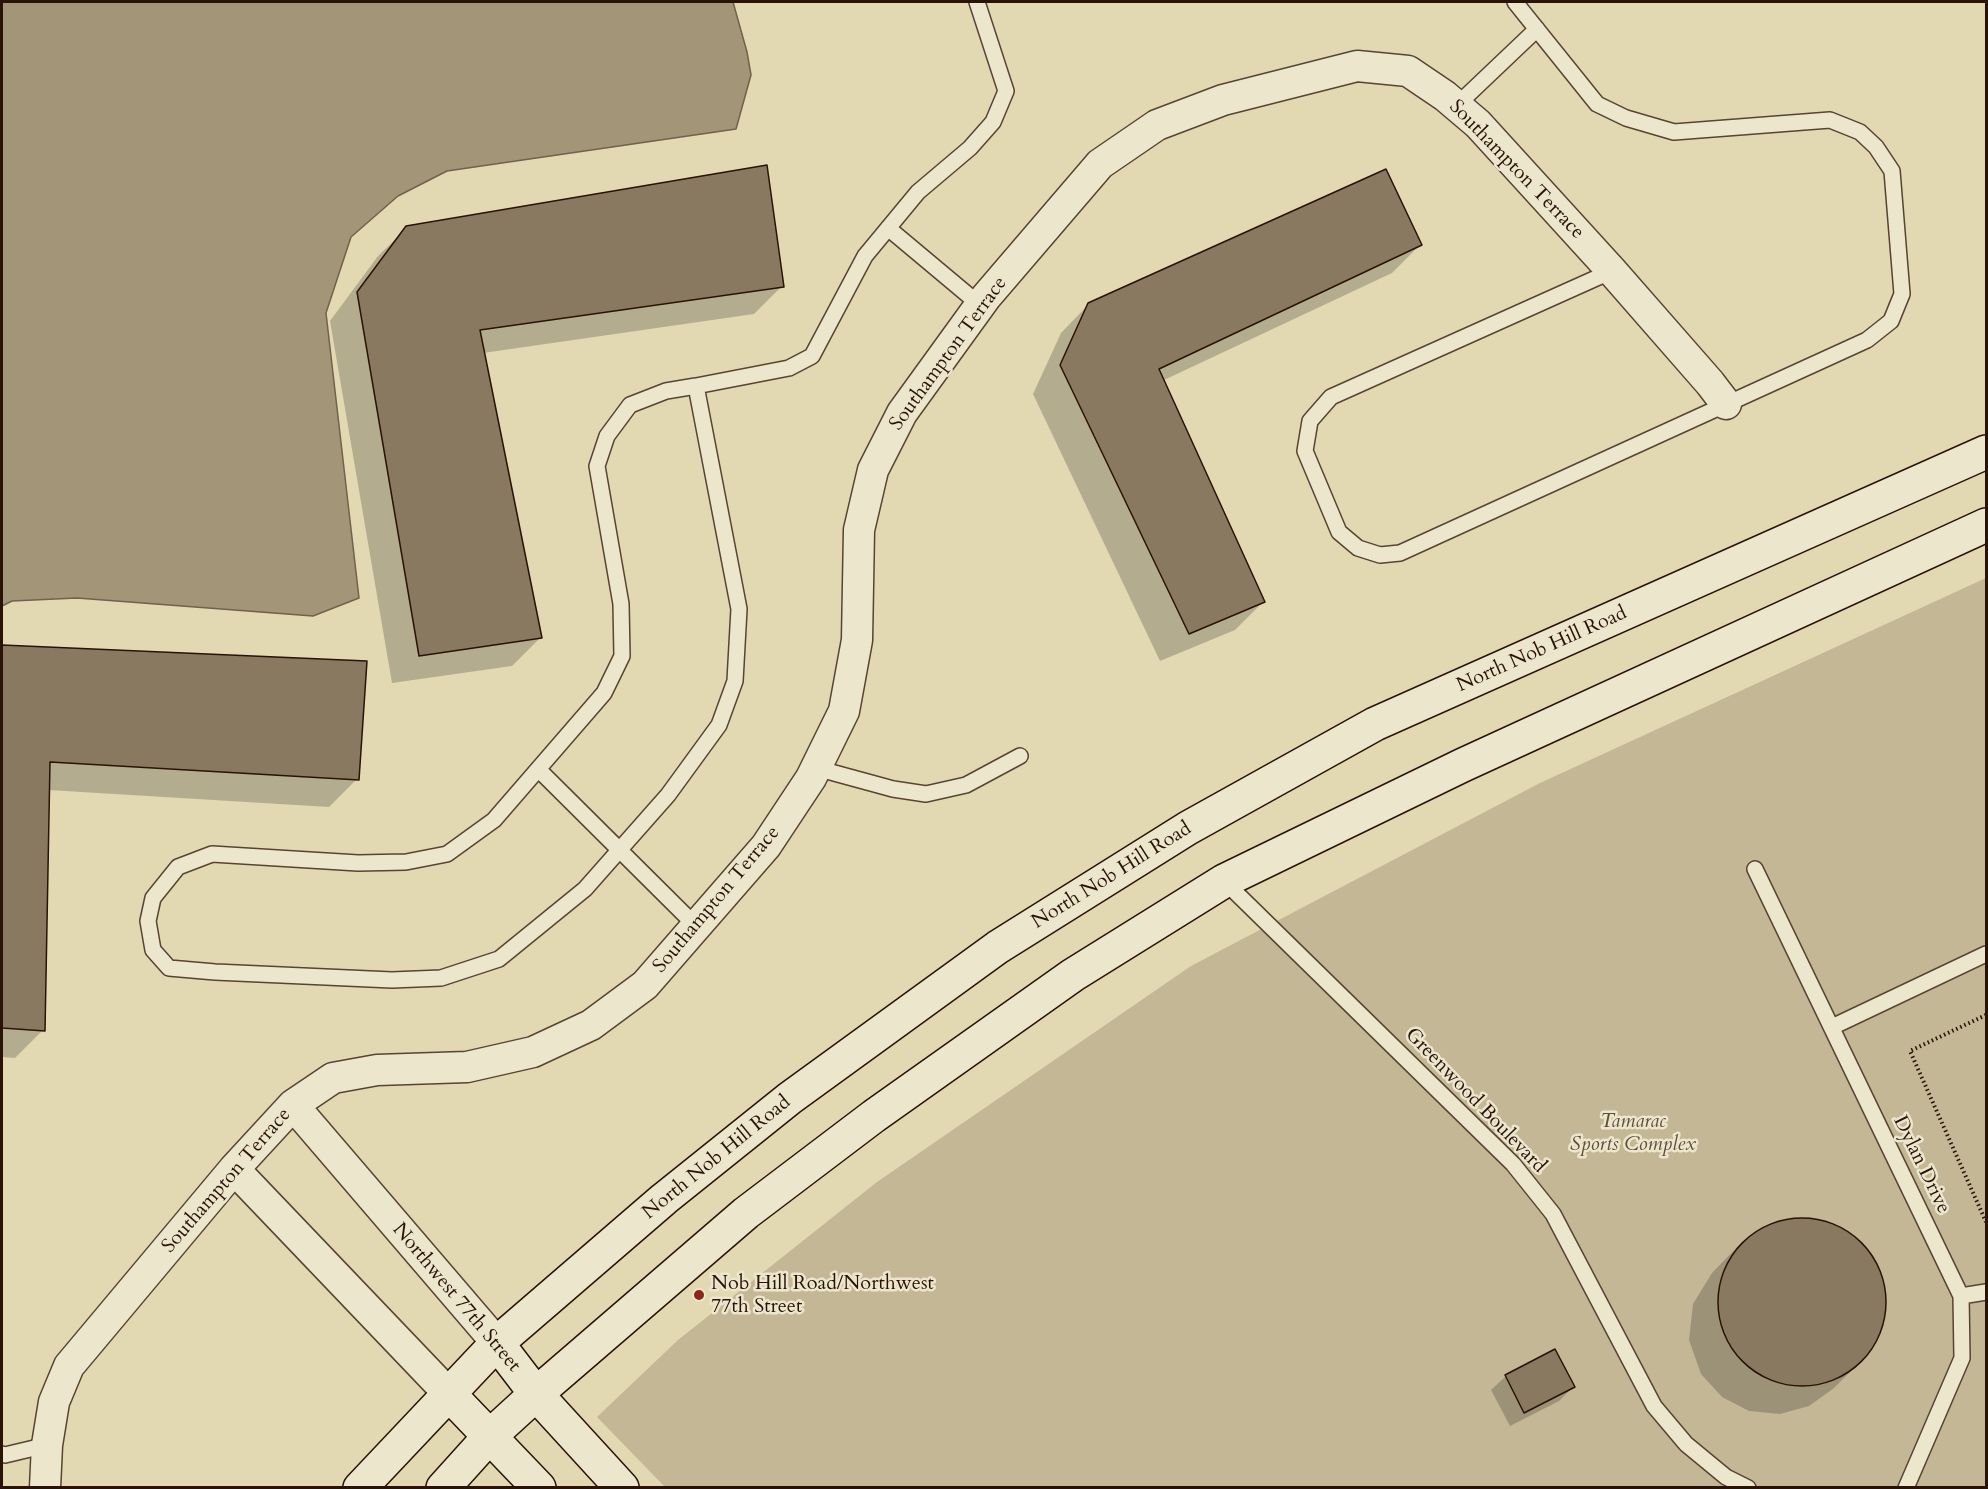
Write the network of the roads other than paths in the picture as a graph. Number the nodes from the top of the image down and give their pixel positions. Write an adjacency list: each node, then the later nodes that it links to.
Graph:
1 (977, 2): 5 (lane)
2 (1515, 2): 3 (lane)
3 (1537, 29): 4 (lane); 9 (lane)
4 (1456, 106): 6 (street, Southampton Terrace); 7 (street, Southampton Terrace)
5 (888, 228): 7 (lane); 8 (lane)
6 (1612, 271): 9 (street, Southampton Terrace); 9 (lane)
7 (980, 305): 13 (street, Southampton Terrace)
8 (696, 386): 14 (lane); 15 (lane)
9 (1726, 404)
10 (1986, 452): 25 (main road, North Nob Hill Road)
11 (1986, 525): 17 (main road)
12 (1020, 756): 13 (lane)
13 (816, 768): 18 (street, Southampton Terrace)
14 (538, 769): 15 (lane); 15 (lane)
15 (620, 850): 18 (lane)
16 (1755, 869): 20 (lane, Dylan Drive)
17 (1224, 881): 27 (main road); 36 (lane, Greenwood Boulevard)
18 (696, 926): 21 (street, Southampton Terrace)
19 (1986, 954): 20 (lane)
20 (1832, 1027): 24 (lane, Dylan Drive)
21 (292, 1105): 22 (street, Southampton Terrace); 25 (street, Northwest 77th Street)
22 (234, 1169): 26 (street); 29 (street, Southampton Terrace)
23 (1986, 1292): 24 (lane)
24 (1961, 1296): 37 (lane, Dylan Drive)
25 (497, 1343): 26 (main road, North Nob Hill Road); 27 (main road, Northwest 77th Street)
26 (448, 1394): 28 (main road); 32 (main road, North Nob Hill Road)
27 (536, 1394): 28 (main road); 35 (main road, Northwest 77th Street)
28 (489, 1437): 33 (main road); 34 (main road)
29 (47, 1444): 30 (lane); 31 (street, Southampton Terrace)
30 (2, 1454)
31 (45, 1488)
32 (360, 1488)
33 (443, 1488)
34 (538, 1488)
35 (622, 1488)
36 (1748, 1488)
37 (1906, 1488)

